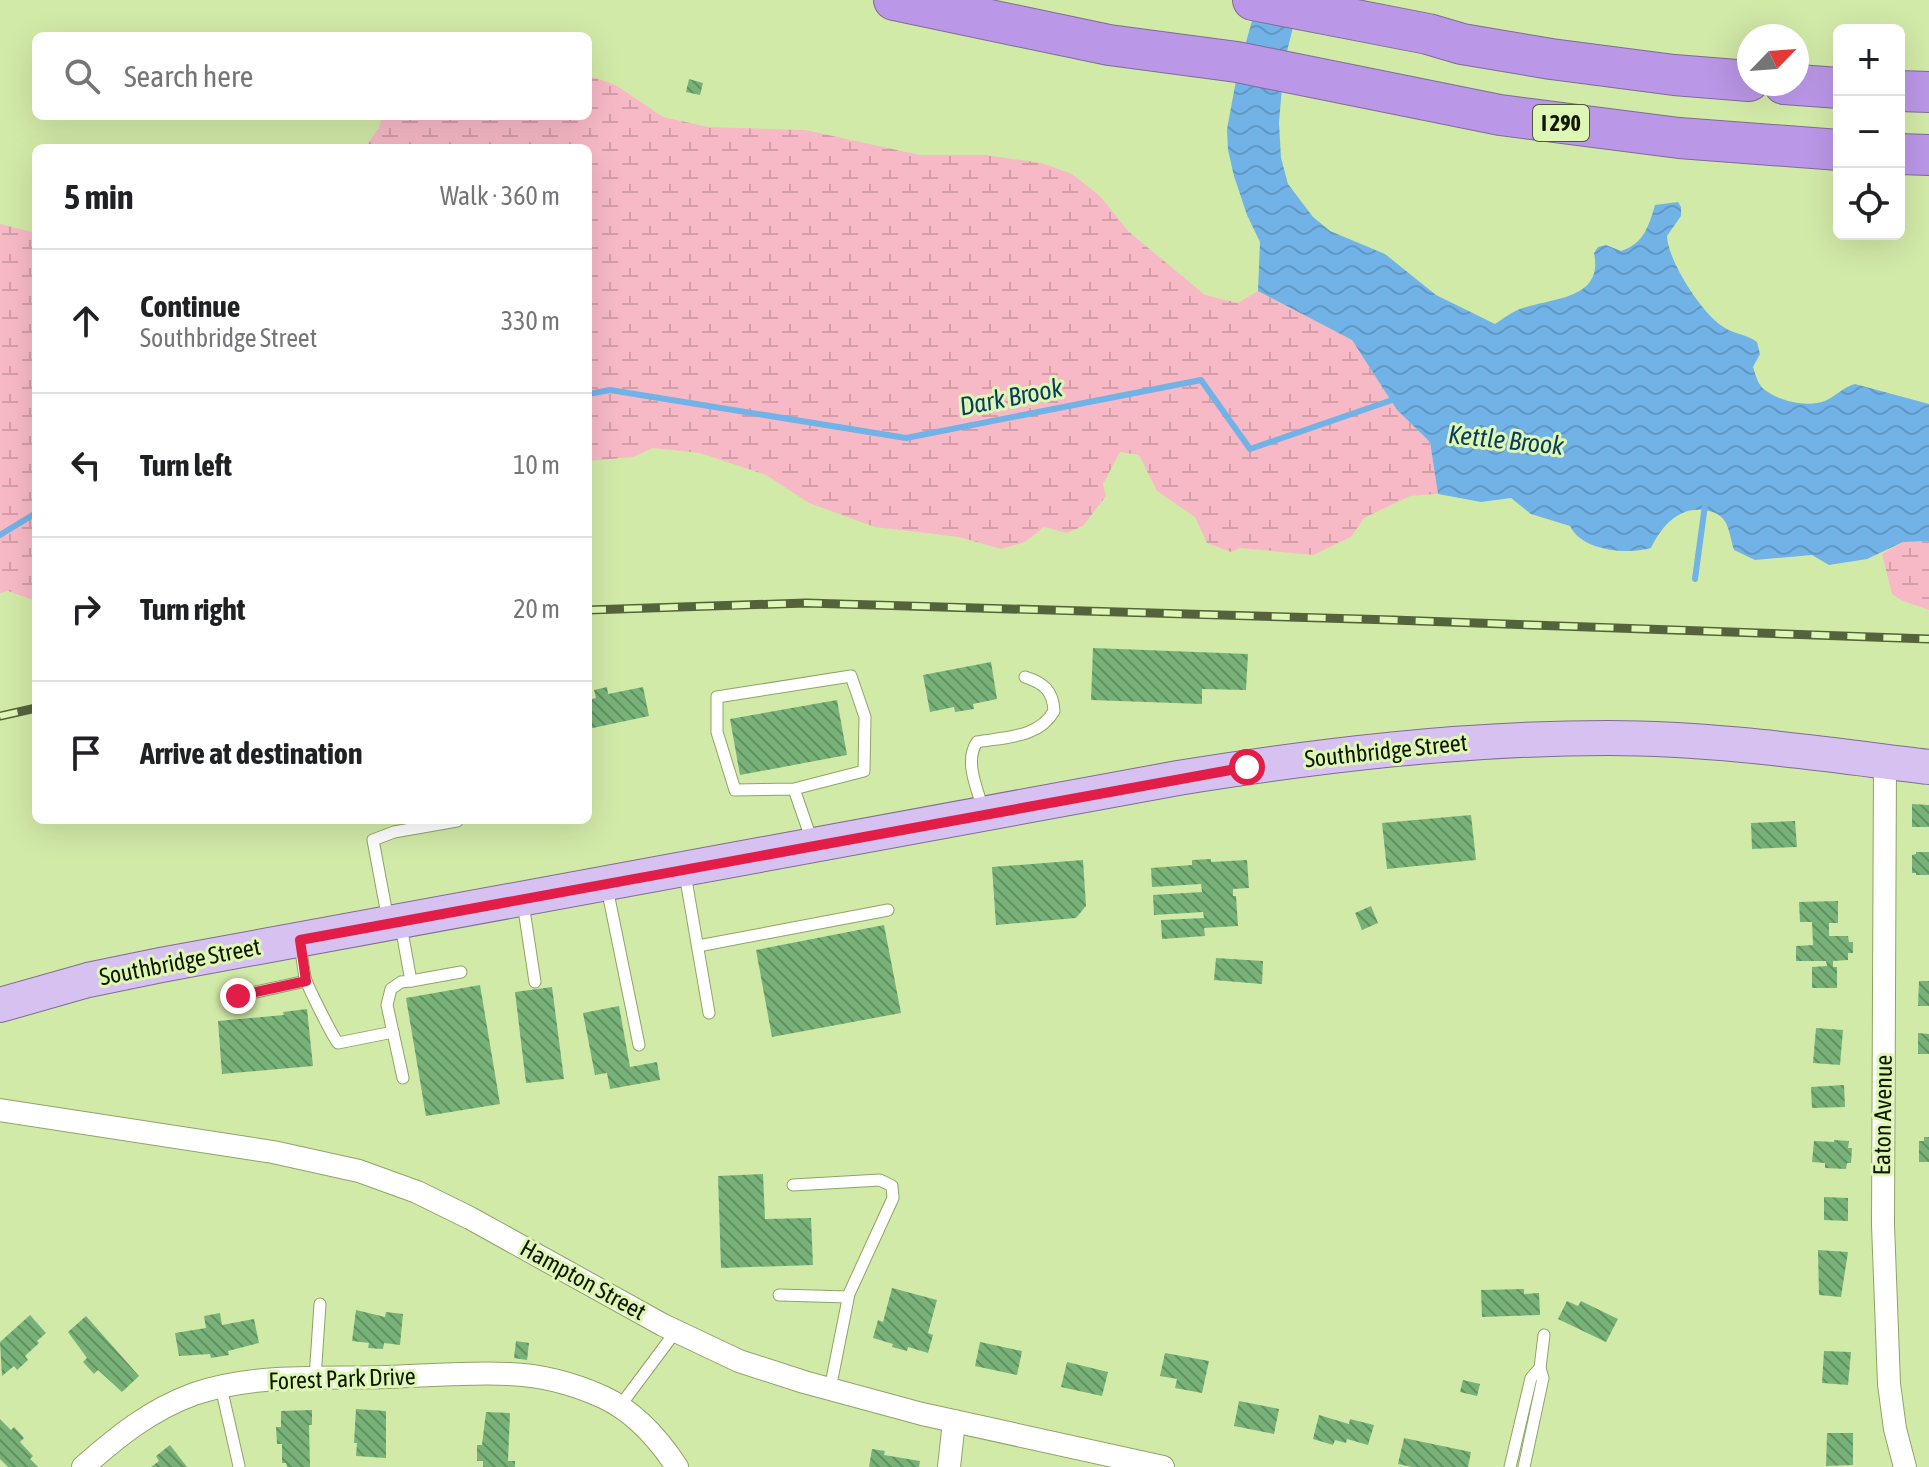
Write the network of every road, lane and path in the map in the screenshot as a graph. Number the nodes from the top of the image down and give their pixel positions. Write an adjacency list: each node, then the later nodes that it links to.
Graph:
1 (894, 0): 8 (highway, I 290)
2 (1253, 0): 3 (highway)
3 (1737, 80)
4 (1809, 86): 5 (highway)
5 (1833, 88)
6 (1905, 91): 7 (highway)
7 (1929, 92)
8 (1833, 150)
9 (1905, 154): 10 (highway)
10 (1929, 155)
11 (1025, 677): 15 (lane)
12 (1885, 762): 13 (main road, Southbridge Street); 15 (main road, Southbridge Street); 55 (street, Eaton Avenue)
13 (1929, 767)
14 (794, 789): 14 (lane); 17 (lane)
15 (984, 814): 17 (main road, Southbridge Street)
16 (440, 824): 22 (lane)
17 (813, 845): 18 (main road, Southbridge Street)
18 (685, 869): 19 (main road, Southbridge Street); 24 (lane)
19 (606, 884): 20 (main road, Southbridge Street); 33 (lane)
20 (522, 899): 22 (main road, Southbridge Street); 28 (lane)
21 (888, 910): 24 (lane)
22 (395, 922): 23 (main road, Southbridge Street); 27 (lane)
23 (300, 940): 26 (lane); 30 (main road, Southbridge Street)
24 (698, 946): 31 (lane)
25 (461, 972): 27 (lane)
26 (306, 981): 29 (lane); 32 (lane)
27 (411, 981): 32 (lane)
28 (535, 982)
29 (238, 996)
30 (0, 1005)
31 (709, 1013)
32 (393, 1032): 34 (lane)
33 (639, 1045)
34 (403, 1078)
35 (0, 1110): 40 (street, Hampton Street)
36 (793, 1185): 38 (lane)
37 (779, 1295): 38 (lane)
38 (848, 1297): 45 (lane)
39 (320, 1304): 43 (lane)
40 (676, 1331): 45 (street, Hampton Street); 46 (lane)
41 (1544, 1335): 42 (lane)
42 (1540, 1368): 53 (lane); 54 (lane)
43 (315, 1379): 44 (street, Forest Park Drive); 46 (street, Forest Park Drive)
44 (221, 1387): 48 (lane); 49 (street, Forest Park Drive)
45 (830, 1389): 47 (street, Hampton Street)
46 (620, 1406): 50 (street, Forest Park Drive)
47 (954, 1421): 51 (street); 52 (street, Hampton Street)
48 (239, 1466)
49 (83, 1467)
50 (677, 1467)
51 (949, 1467)
52 (1163, 1467)
53 (1510, 1467)
54 (1524, 1467)
55 (1905, 1467)

